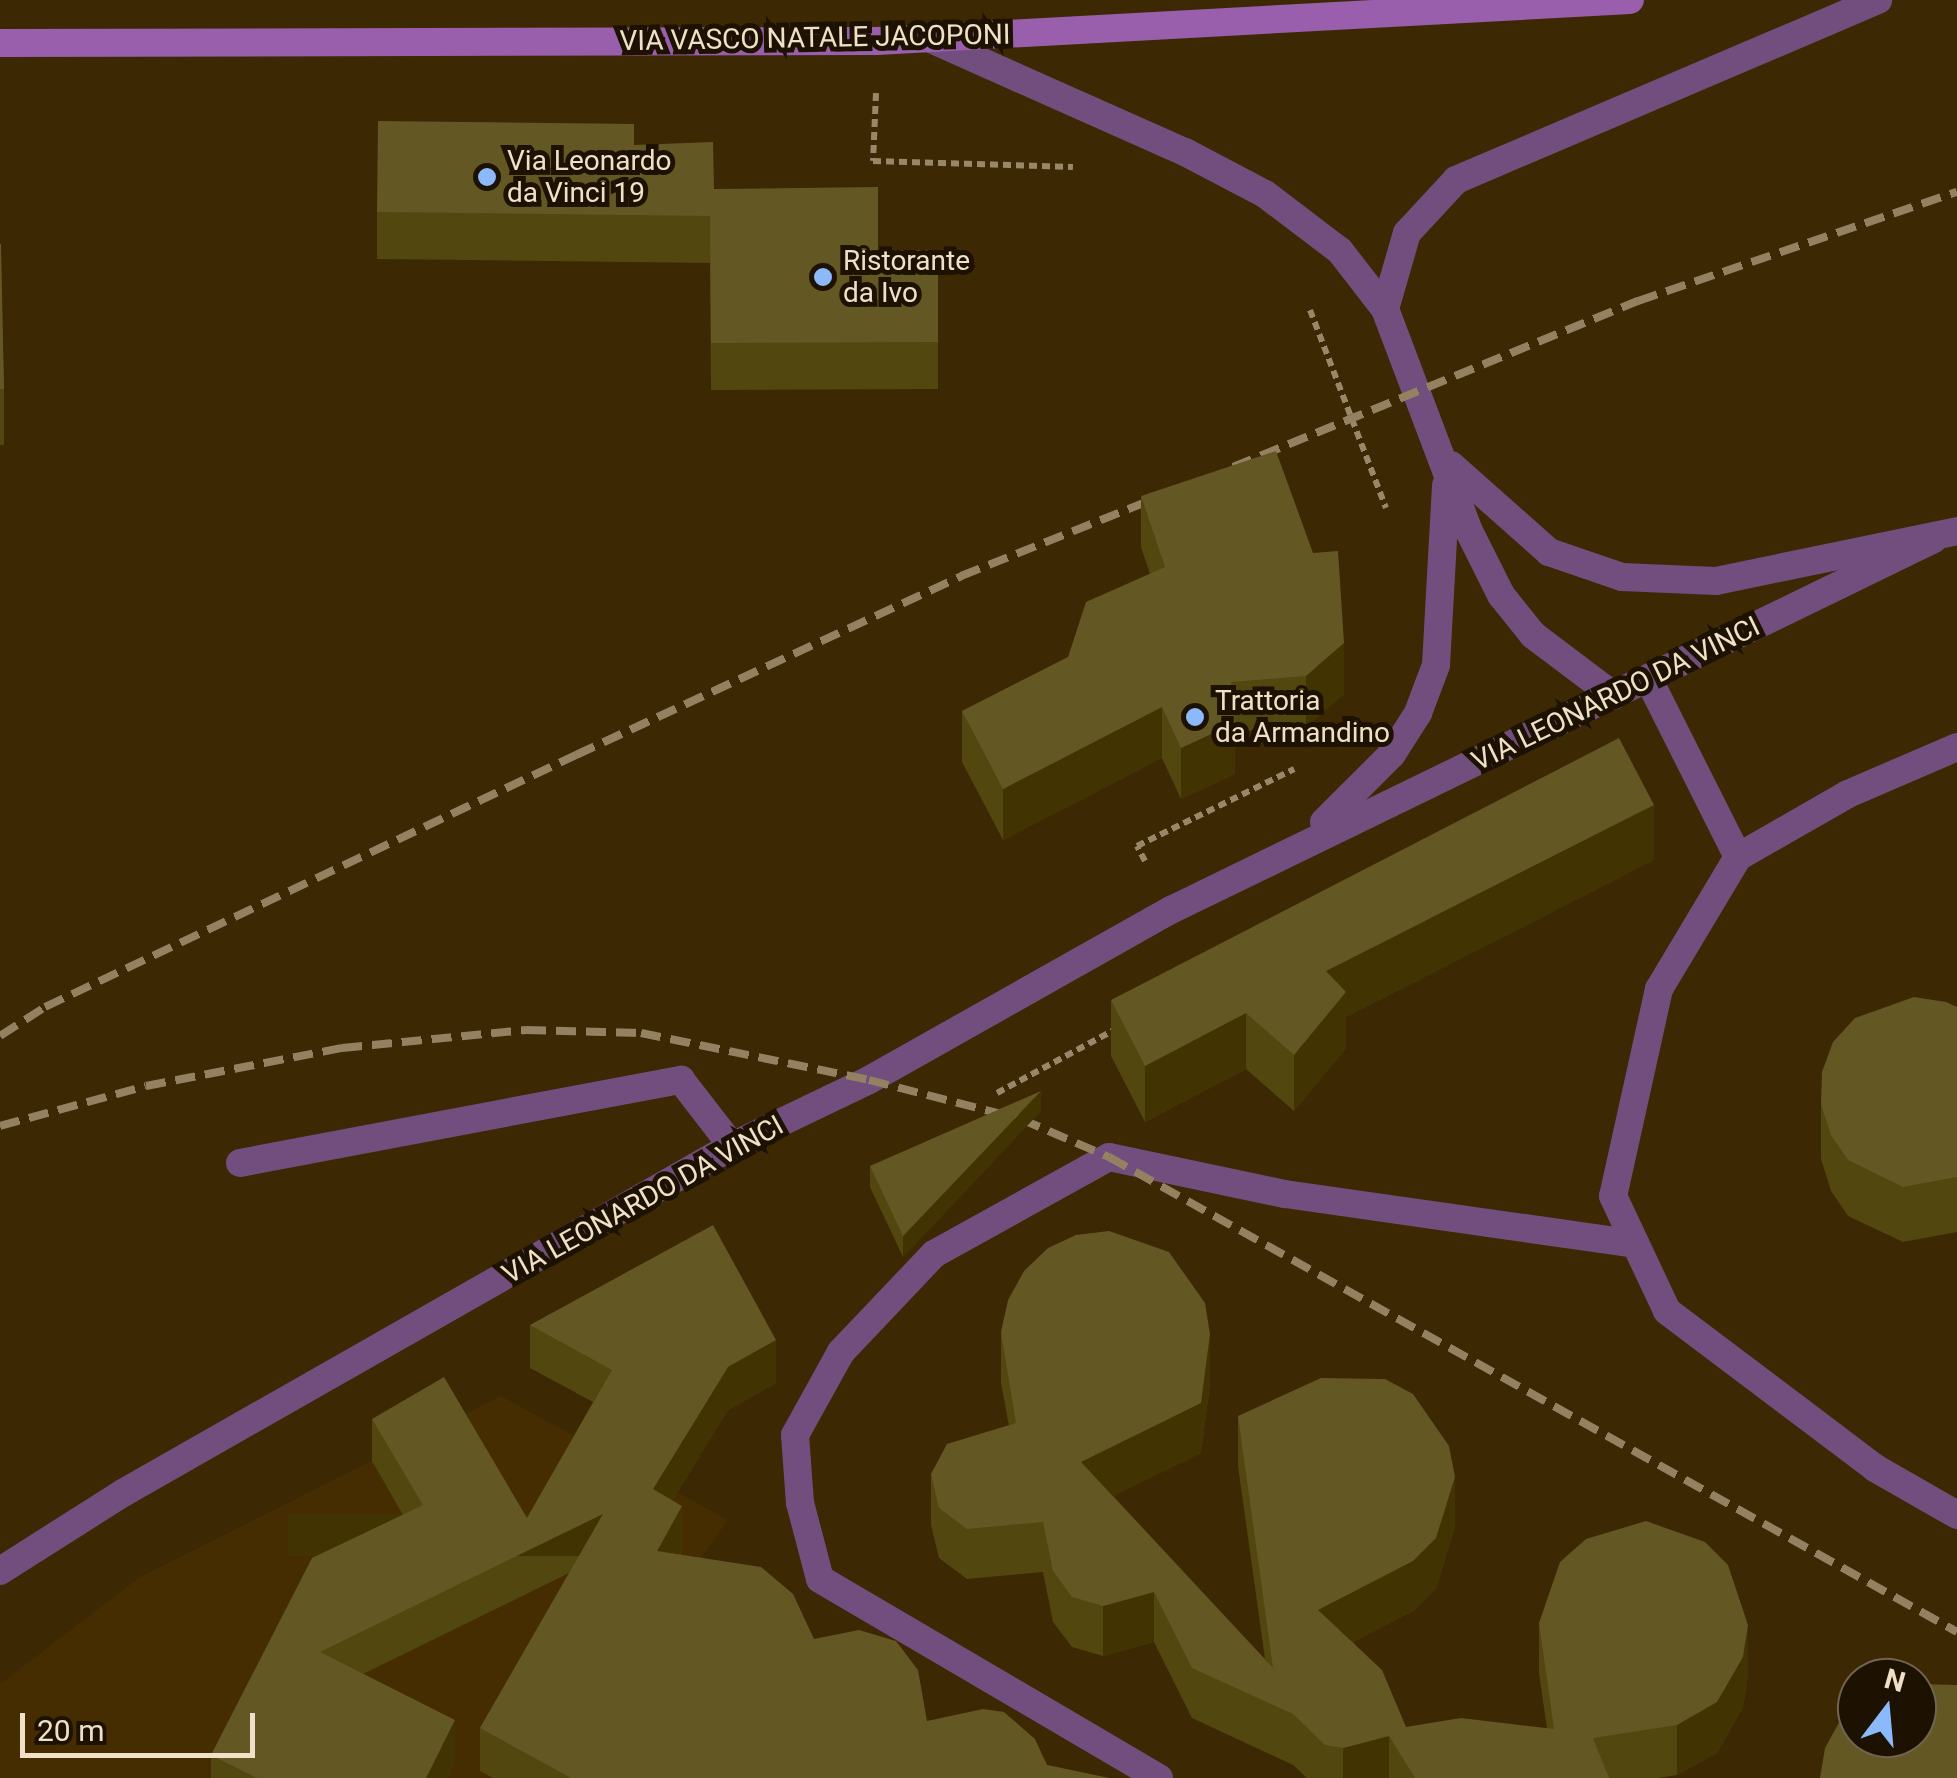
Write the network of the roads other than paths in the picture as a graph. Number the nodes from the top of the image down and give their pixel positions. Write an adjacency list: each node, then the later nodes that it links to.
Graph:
1 (1630, 0): 3 (main road, VIA VASCO NATALE JACOPONI)
2 (1878, 0): 5 (street)
3 (932, 40): 4 (main road, VIA VASCO NATALE JACOPONI); 5 (street)
4 (0, 44)
5 (1385, 309): 6 (street)
6 (1447, 460): 7 (street, VIA LEONARDO DA VINCI); 9 (street); 11 (street, VIA LEONARDO DA VINCI)
7 (1945, 535): 8 (street, VIA LEONARDO DA VINCI)
8 (1649, 680): 9 (street, VIA LEONARDO DA VINCI); 12 (street)
9 (1614, 696): 11 (street, VIA LEONARDO DA VINCI)
10 (1957, 747): 12 (street)
11 (1296, 846): 13 (street, VIA LEONARDO DA VINCI)
12 (1738, 857): 15 (street)
13 (732, 1146): 14 (street); 17 (street, VIA LEONARDO DA VINCI)
14 (240, 1163)
15 (1636, 1244): 16 (street); 18 (street)
16 (1957, 1515)
17 (0, 1571)
18 (1158, 1778)

